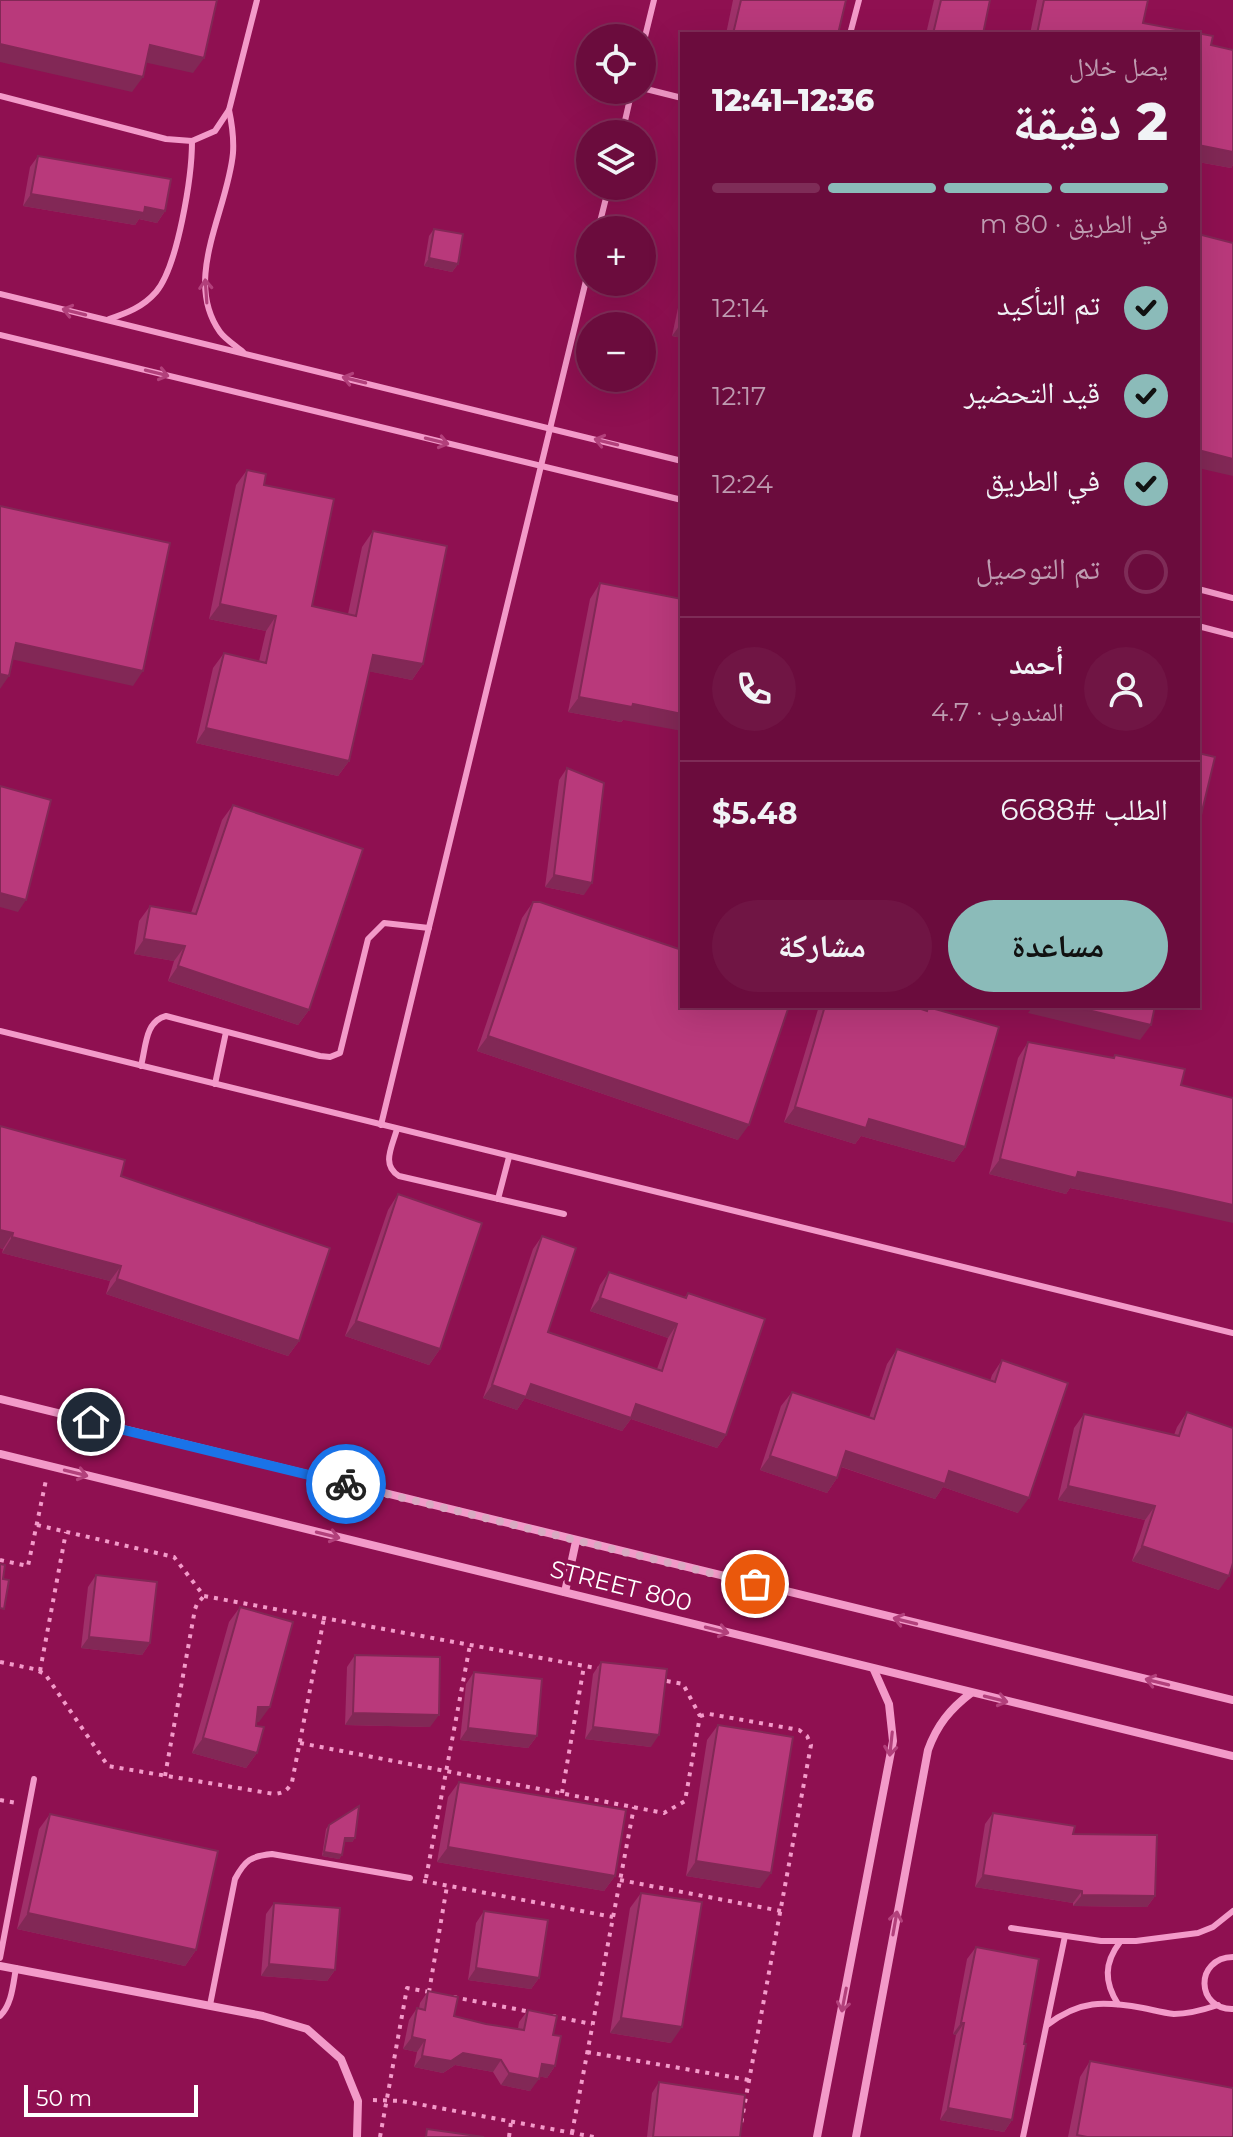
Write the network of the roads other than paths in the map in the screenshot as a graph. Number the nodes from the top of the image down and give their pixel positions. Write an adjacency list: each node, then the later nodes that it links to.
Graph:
1 (257, 0): 9 (lane)
2 (654, 0): 4 (lane)
3 (859, 0): 5 (lane)
4 (648, 24)
5 (851, 32)
6 (656, 92): 8 (lane)
7 (0, 96): 10 (lane)
8 (680, 98)
9 (229, 110): 10 (lane); 15 (lane, one-way to 9)
10 (192, 141): 13 (lane)
11 (0, 294): 13 (lane, one-way to 11)
12 (582, 296): 16 (lane)
13 (107, 320): 15 (lane)
14 (0, 335): 18 (lane, one-way to 18)
15 (246, 354): 16 (lane, one-way to 15)
16 (550, 428): 17 (lane, one-way to 16); 18 (lane)
17 (680, 460)
18 (541, 465): 19 (lane); 24 (lane)
19 (680, 500)
20 (1200, 590): 21 (lane)
21 (1233, 598)
22 (1200, 627): 23 (lane)
23 (1233, 635)
24 (429, 928): 26 (lane); 29 (lane)
25 (0, 1031): 27 (lane)
26 (226, 1032): 27 (lane); 28 (lane)
27 (141, 1066): 28 (lane)
28 (215, 1084): 29 (lane)
29 (381, 1125): 30 (lane)
30 (397, 1129): 31 (lane); 32 (lane)
31 (509, 1157): 32 (lane); 34 (lane)
32 (498, 1199): 33 (lane)
33 (564, 1214)
34 (1233, 1333)
35 (0, 1399): 37 (street, STREET 800)
36 (0, 1454): 38 (street, STREET 800, one-way to 38)
37 (576, 1541): 38 (street); 41 (street, STREET 800, one-way to 37)
38 (565, 1592): 39 (street, STREET 800, one-way to 39)
39 (874, 1670): 40 (street, STREET 800); 60 (street, one-way to 60)
40 (971, 1693): 42 (street, STREET 800, one-way to 42); 61 (street, one-way to 40)
41 (1233, 1700)
42 (1233, 1756)
43 (34, 1779): 50 (lane)
44 (410, 1878): 54 (lane)
45 (1233, 1911): 48 (lane)
46 (1011, 1928): 47 (lane)
47 (1065, 1936): 48 (lane); 58 (lane)
48 (1120, 1942): 53 (lane)
49 (1233, 1957): 55 (lane)
50 (0, 1958)
51 (0, 1966): 52 (street)
52 (16, 1968): 54 (street); 57 (lane)
53 (1118, 2004): 55 (lane); 58 (lane)
54 (210, 2005): 59 (street)
55 (1218, 2005): 56 (lane)
56 (1233, 2009)
57 (0, 2016)
58 (1047, 2025): 62 (lane)
59 (357, 2137)
60 (817, 2137)
61 (856, 2137)
62 (1023, 2137)

